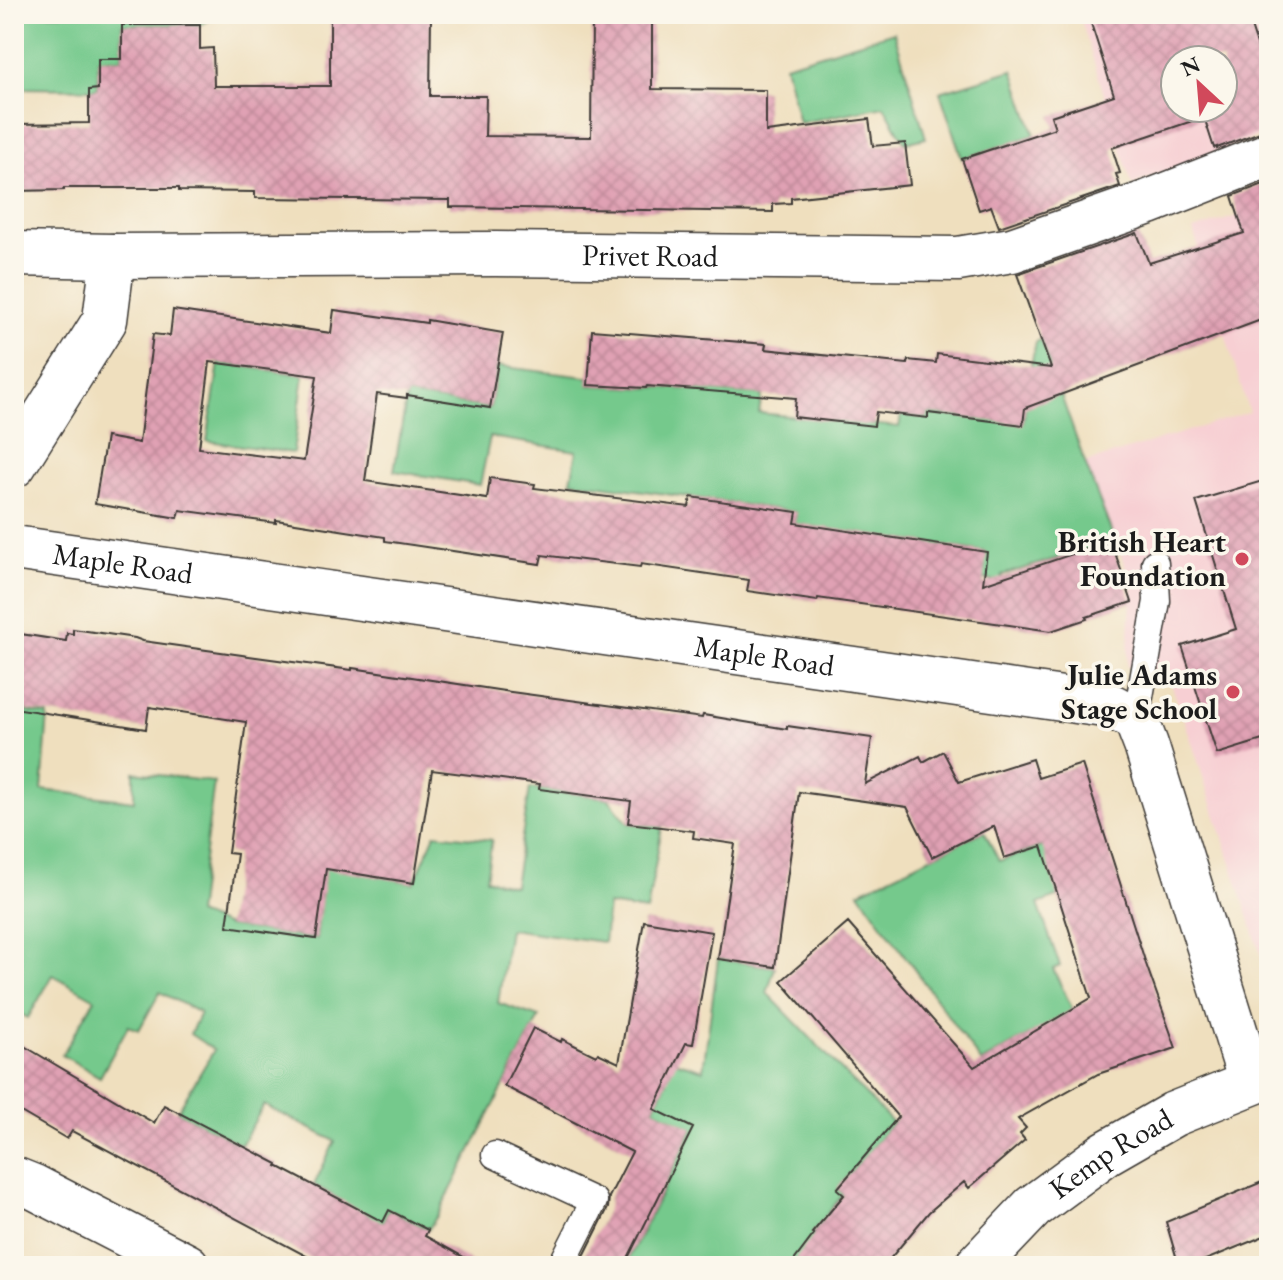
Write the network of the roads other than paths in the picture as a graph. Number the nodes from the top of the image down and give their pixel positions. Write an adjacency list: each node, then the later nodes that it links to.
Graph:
1 (1269, 155): 3 (street, Privet Road)
2 (14, 254): 3 (street, Privet Road)
3 (113, 256): 4 (street)
4 (14, 465)
5 (14, 548): 7 (street, Maple Road)
6 (1155, 563): 7 (lane)
7 (1136, 719): 8 (street)
8 (1260, 1079): 13 (street, Kemp Road)
9 (495, 1155): 12 (lane)
10 (14, 1179): 11 (street)
11 (187, 1266)
12 (561, 1266)
13 (977, 1266)

